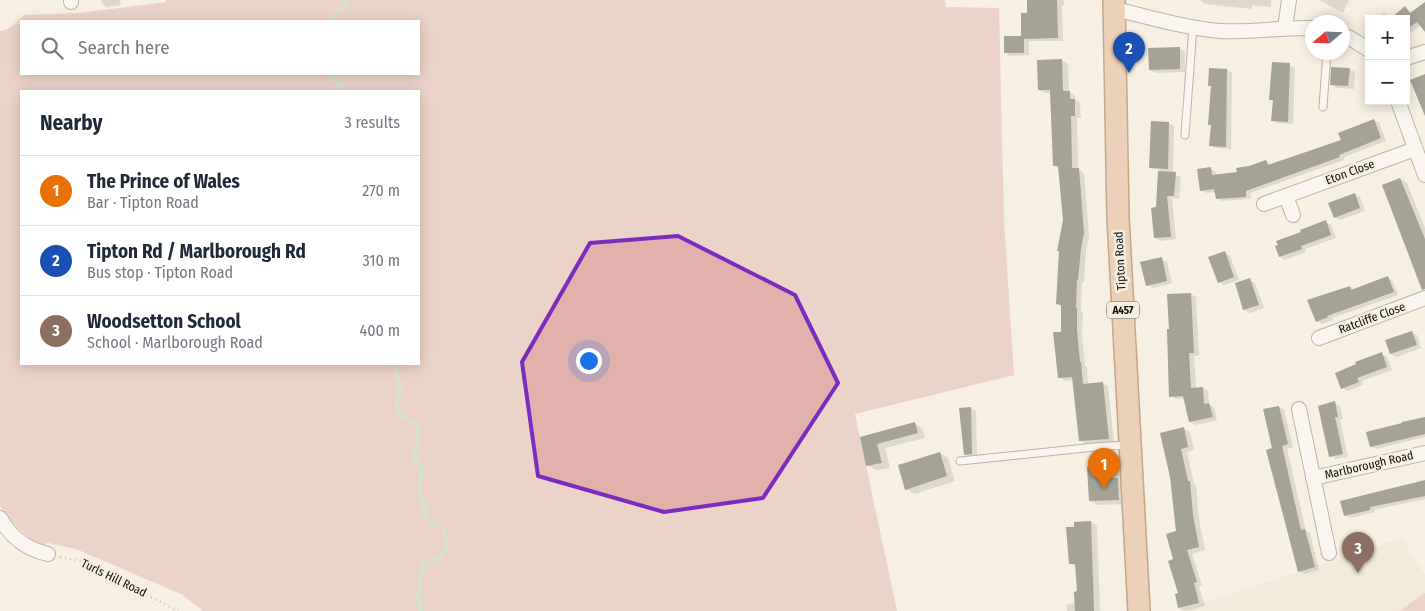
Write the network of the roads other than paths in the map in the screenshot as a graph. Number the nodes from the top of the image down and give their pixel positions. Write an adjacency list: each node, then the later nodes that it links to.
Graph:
1 (1289, 0): 4 (street)
2 (1114, 4): 3 (street); 22 (main road, Tipton Road / A457)
3 (1193, 27): 4 (street); 13 (lane)
4 (1285, 28): 5 (street)
5 (1305, 28)
6 (1350, 38): 7 (street)
7 (1365, 47)
8 (1425, 52): 9 (street)
9 (1410, 57)
10 (1326, 60): 12 (lane)
11 (1399, 105): 14 (street)
12 (1323, 107)
13 (1184, 135)
14 (1415, 149): 15 (street); 16 (street, Eton Close)
15 (1425, 176)
16 (1286, 196): 17 (street, Eton Close); 18 (street)
17 (1264, 204)
18 (1292, 215)
19 (1425, 298): 20 (street, Ratcliffe Close)
20 (1320, 338)
21 (1299, 409): 25 (street, Marlborough Road)
22 (1131, 445): 24 (lane); 29 (main road, Tipton Road / A457)
23 (1425, 453): 25 (street, Marlborough Road)
24 (960, 461)
25 (1313, 478): 27 (street, Marlborough Road)
26 (0, 518): 28 (street)
27 (1329, 553)
28 (48, 554)
29 (1139, 611)

